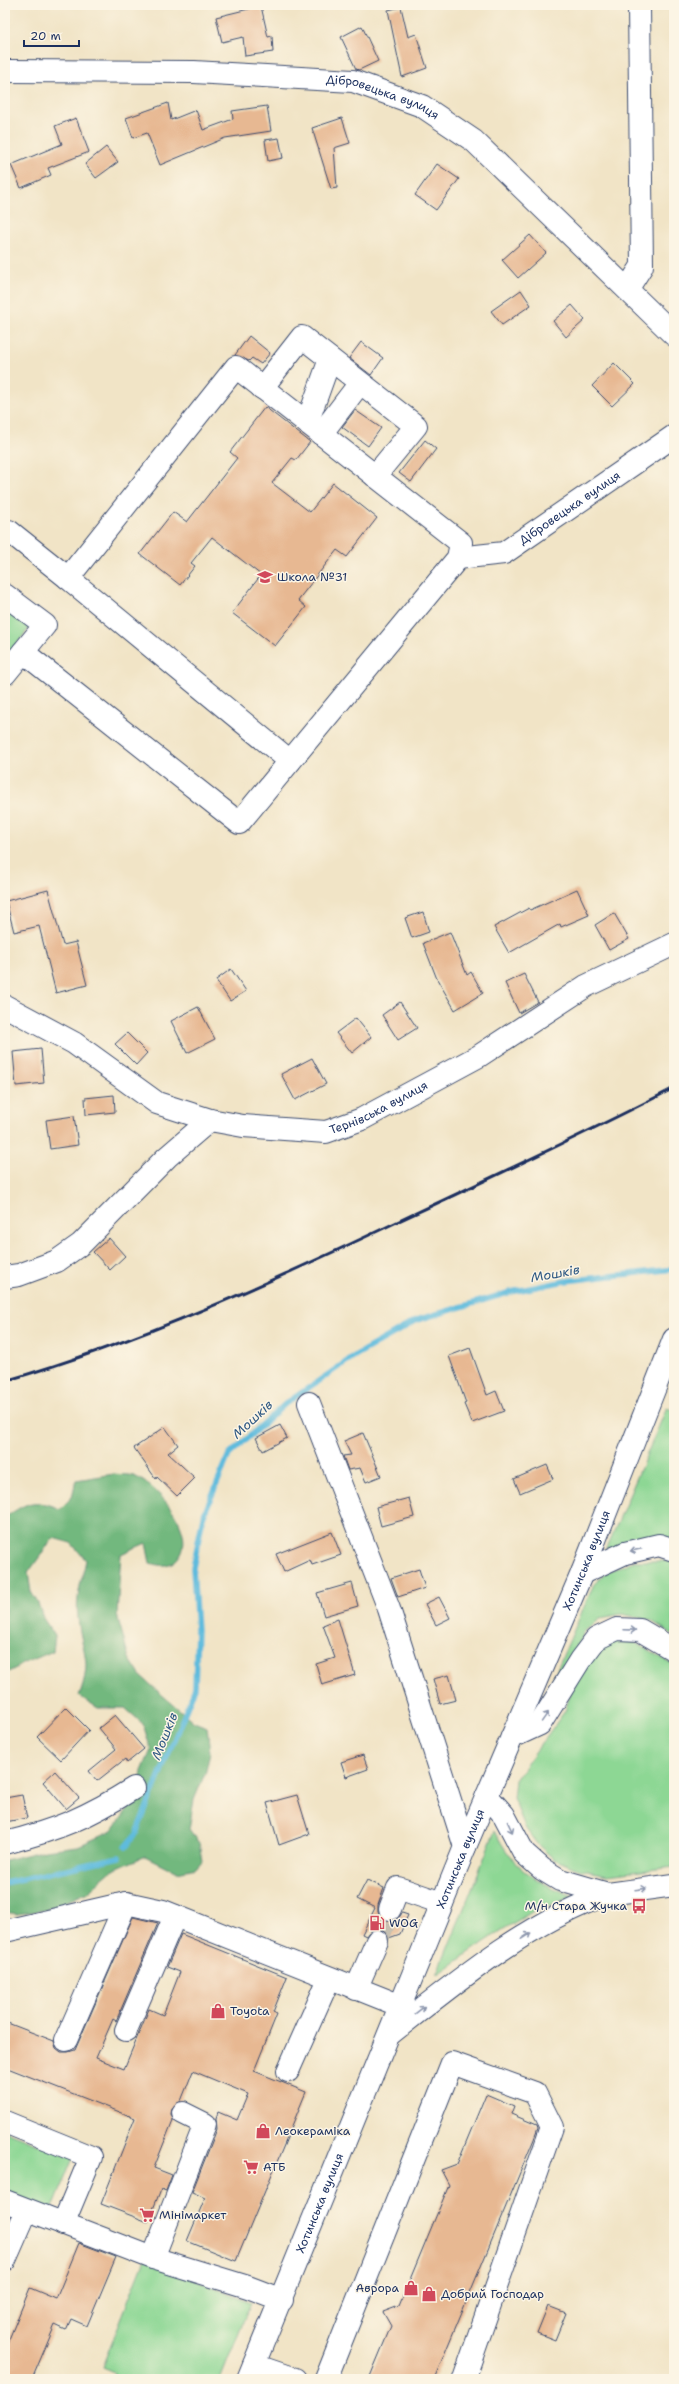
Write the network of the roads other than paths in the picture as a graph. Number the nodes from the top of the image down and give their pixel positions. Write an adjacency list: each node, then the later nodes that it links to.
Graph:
1 (638, 5): 3 (main road)
2 (5, 71): 3 (main road, Дібровецька вулиця)
3 (628, 288): 4 (main road, Дібровецька вулиця)
4 (674, 335)
5 (330, 359): 6 (main road); 7 (main road); 8 (main road)
6 (360, 383): 8 (main road); 10 (main road)
7 (262, 388): 8 (main road); 13 (main road)
8 (314, 428): 10 (main road)
9 (674, 436): 12 (main road, Дібровецька вулиця)
10 (375, 476): 12 (main road)
11 (5, 536): 13 (main road)
12 (458, 558): 17 (main road)
13 (68, 578): 17 (main road)
14 (5, 595): 15 (main road)
15 (23, 652): 16 (main road); 17 (main road)
16 (5, 674)
17 (290, 761)
18 (674, 944): 20 (main road, Тернівська вулиця)
19 (5, 1006): 20 (main road, Тернівська вулиця)
20 (210, 1120): 21 (main road)
21 (5, 1277)
22 (674, 1339): 25 (main road, Хотинська вулиця)
23 (309, 1403): 31 (main road)
24 (674, 1550): 25 (main road, one-way to 25)
25 (582, 1573): 27 (main road, Хотинська вулиця)
26 (674, 1650): 27 (main road, one-way to 26)
27 (512, 1737): 29 (main road, Хотинська вулиця)
28 (134, 1788): 30 (main road)
29 (487, 1796): 31 (main road, Хотинська вулиця); 33 (main road, one-way to 33)
30 (5, 1843)
31 (465, 1847): 35 (main road, Хотинська вулиця)
32 (674, 1885): 33 (main road, one-way to 32)
33 (608, 1894): 44 (main road, one-way to 33)
34 (126, 1903): 37 (main road); 38 (main road); 45 (main road)
35 (442, 1903): 36 (main road); 42 (main road, Хотинська вулиця)
36 (390, 1909)
37 (175, 1916): 40 (main road); 43 (main road)
38 (5, 1931)
39 (376, 1941): 41 (main road)
40 (329, 1978): 41 (main road); 46 (main road)
41 (356, 1989): 42 (main road)
42 (401, 2006): 44 (main road, Хотинська вулиця)
43 (126, 2030)
44 (389, 2034): 54 (main road, Хотинська вулиця)
45 (66, 2040)
46 (288, 2071)
47 (183, 2113): 52 (main road)
48 (5, 2122): 51 (main road)
49 (5, 2201): 50 (main road)
50 (27, 2210): 51 (main road); 53 (main road)
51 (63, 2224): 52 (main road)
52 (153, 2258): 54 (main road)
53 (5, 2260)
54 (282, 2300): 55 (main road, Хотинська вулиця)
55 (252, 2374): 56 (main road)
56 (294, 2379)
57 (326, 2379): 58 (main road)
58 (464, 2379)

